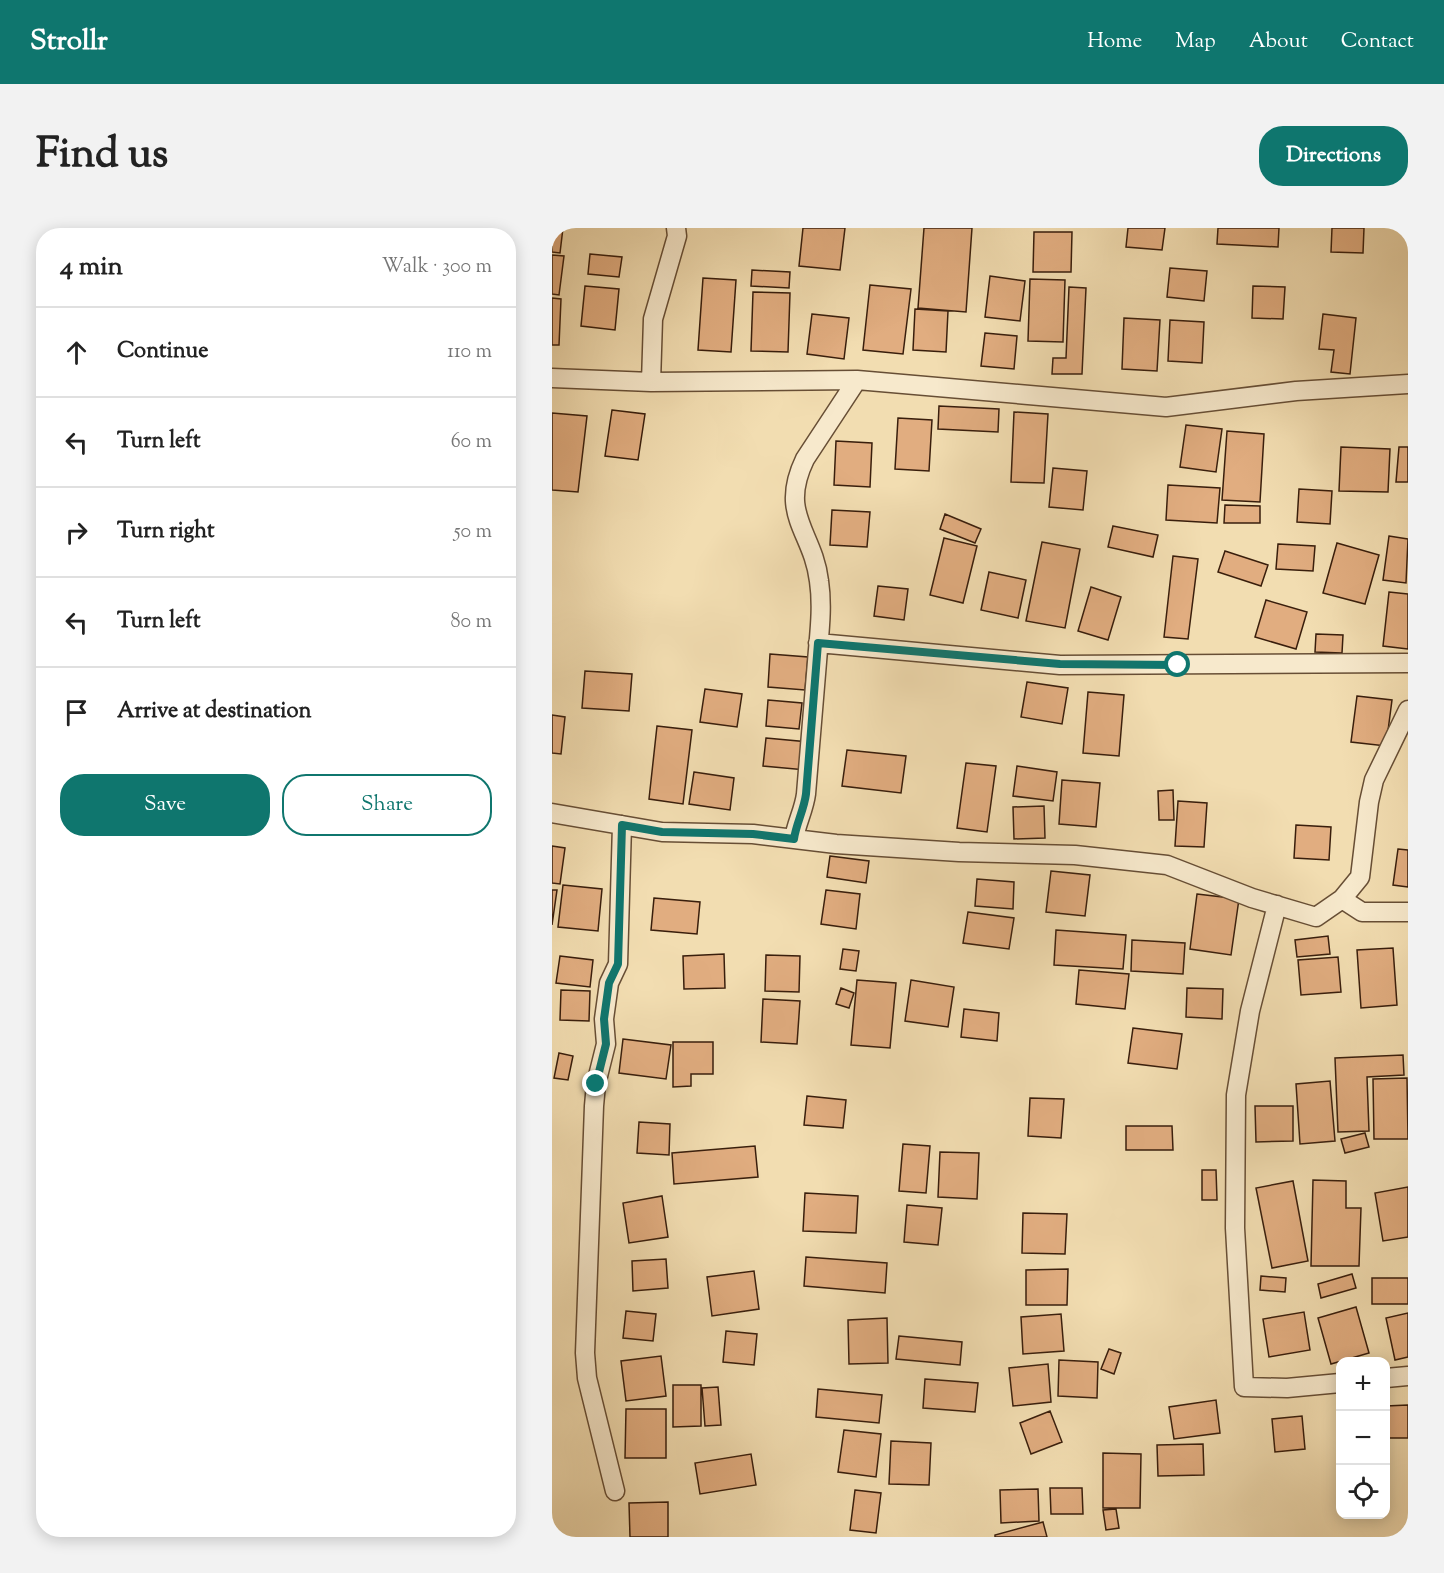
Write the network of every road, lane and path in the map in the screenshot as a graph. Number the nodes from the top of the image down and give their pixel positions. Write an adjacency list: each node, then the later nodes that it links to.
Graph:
1 (676, 228): 4 (street)
2 (552, 378): 4 (street)
3 (857, 380): 4 (street); 5 (street); 6 (street)
4 (651, 382)
5 (1408, 384)
6 (818, 643): 7 (street); 11 (street)
7 (1408, 663)
8 (1408, 710): 12 (street)
9 (552, 813): 10 (street)
10 (622, 825): 11 (street); 18 (street)
11 (794, 839): 13 (street)
12 (1342, 899): 13 (street); 14 (street)
13 (1277, 905): 17 (street)
14 (1408, 912)
15 (1408, 1376): 16 (street)
16 (1390, 1378)
17 (1336, 1383)
18 (615, 1491)

